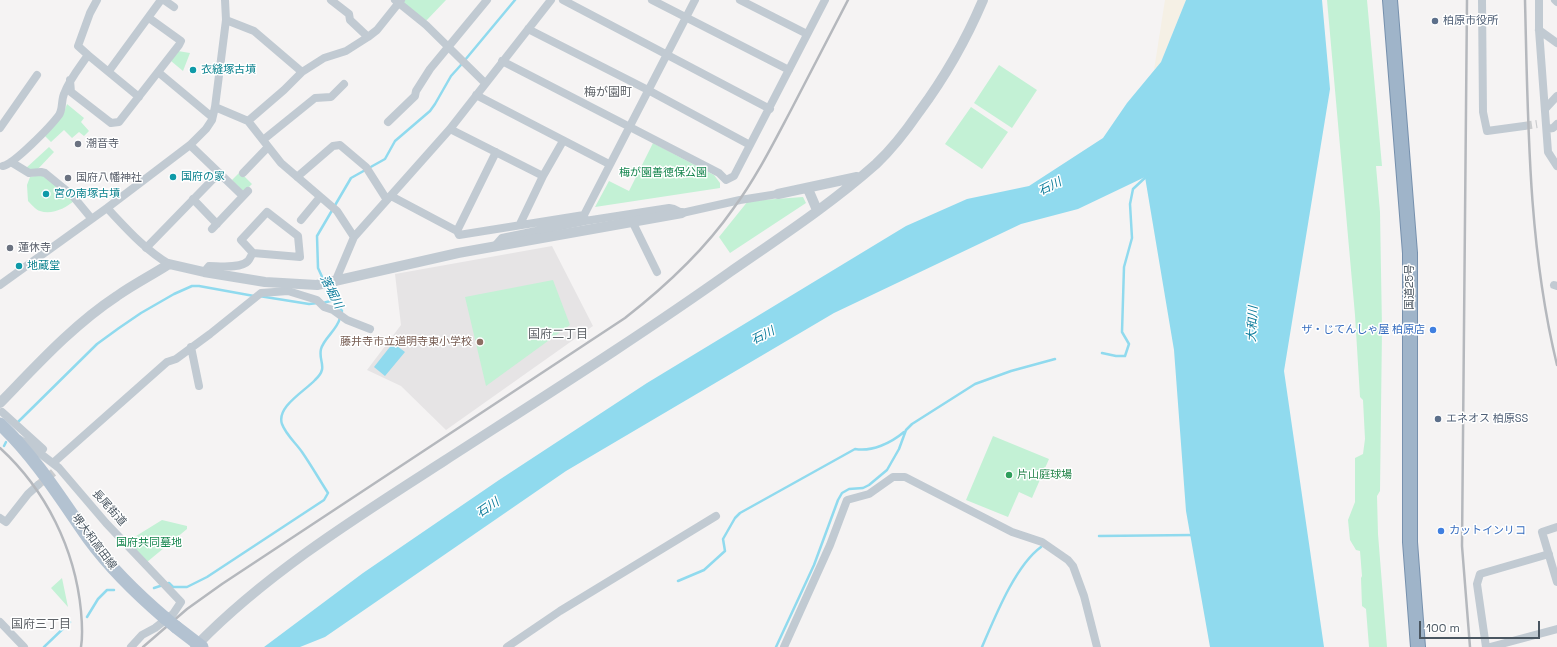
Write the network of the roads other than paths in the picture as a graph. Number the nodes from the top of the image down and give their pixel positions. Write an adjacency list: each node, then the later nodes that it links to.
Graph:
1 (97, 0): 28 (street)
2 (161, 0): 19 (street)
3 (164, 0): 18 (street)
4 (225, 0): 21 (street)
5 (331, 0): 25 (street)
6 (487, 0): 27 (street)
7 (552, 0): 22 (street)
8 (564, 0): 29 (street)
9 (652, 0): 20 (street)
10 (695, 0): 20 (street)
11 (740, 0): 24 (street)
12 (824, 0): 24 (street)
13 (983, 0): 68 (street)
14 (1390, 0): 114 (highway, 国道25号)
15 (1482, 0): 51 (street)
16 (1539, 0): 23 (street)
17 (398, 1): 25 (street); 27 (street)
18 (174, 7)
19 (149, 18): 32 (street); 33 (street)
20 (686, 18): 29 (street); 31 (street)
21 (226, 20): 34 (street); 43 (street)
22 (528, 29): 30 (street); 39 (street)
23 (1539, 30): 26 (street); 45 (street)
24 (807, 34): 31 (street)
25 (368, 37): 34 (street)
26 (1557, 43)
27 (448, 47): 37 (street); 48 (street)
28 (88, 55): 32 (street); 36 (street)
29 (667, 55): 39 (street); 44 (street)
30 (502, 61): 37 (street); 53 (street)
31 (789, 70): 44 (street)
32 (109, 71): 42 (street)
33 (158, 72): 42 (street); 46 (street)
34 (302, 72): 47 (street)
35 (37, 75): 54 (street)
36 (70, 80): 42 (street); 61 (street)
37 (485, 83): 40 (street)
38 (344, 84): 58 (street)
39 (648, 90): 53 (street); 59 (street)
40 (476, 95): 55 (street); 56 (street)
41 (1557, 96): 45 (street)
42 (139, 97)
43 (215, 107): 46 (street); 47 (street)
44 (770, 109): 59 (street)
45 (1545, 109): 52 (street)
46 (212, 117): 57 (street)
47 (248, 121): 58 (street)
48 (388, 122)
49 (1537, 124): 52 (street)
50 (1557, 124): 52 (street)
51 (1524, 126)
52 (1547, 126): 64 (street)
53 (628, 127): 59 (street); 62 (street)
54 (0, 128)
55 (450, 129): 60 (street); 73 (street)
56 (562, 141): 62 (street); 67 (street)
57 (190, 144): 65 (street); 75 (street)
58 (266, 144): 66 (street); 69 (street)
59 (750, 145)
60 (496, 152): 67 (street); 83 (street)
61 (11, 162): 63 (street); 78 (street)
62 (609, 164): 79 (street)
63 (1, 166)
64 (1557, 166)
65 (219, 173): 74 (street); 74 (street)
66 (243, 173)
67 (543, 176): 82 (street)
68 (861, 176): 70 (street); 76 (street)
69 (297, 177): 72 (street); 73 (street)
70 (808, 189): 71 (street); 76 (street)
71 (778, 194): 77 (street)
72 (320, 197): 80 (street); 84 (street)
73 (389, 198): 83 (street); 84 (street)
74 (193, 199): 86 (street)
75 (107, 208): 78 (street); 86 (street)
76 (817, 210): 108 (street)
77 (682, 213): 79 (street); 81 (street)
78 (91, 218): 92 (street)
79 (584, 218): 82 (street); 85 (street)
80 (300, 220)
81 (632, 221): 85 (street); 90 (street)
82 (520, 224): 83 (street)
83 (457, 231)
84 (354, 237): 91 (street)
85 (495, 246): 91 (street)
86 (146, 248): 88 (street)
87 (253, 253): 87 (street); 89 (street)
88 (170, 264): 89 (street); 97 (street)
89 (204, 272): 93 (street)
90 (657, 272)
91 (334, 282): 93 (street)
92 (0, 285)
93 (288, 287): 94 (street); 95 (street)
94 (370, 329)
95 (192, 347): 96 (street); 99 (street)
96 (199, 386)
97 (1, 413): 98 (main road, 堺大和高田線); 99 (street, 長尾街道)
98 (14, 437): 99 (street); 108 (main road, 堺大和高田線, bridge)
99 (55, 466): 110 (street, 長尾街道)
100 (38, 485): 102 (street)
101 (716, 516): 111 (street)
102 (0, 518)
103 (1557, 527): 104 (street)
104 (1549, 554): 105 (street); 115 (street)
105 (1557, 582)
106 (0, 622): 109 (street)
107 (1557, 629): 116 (street)
108 (199, 646)
109 (24, 647)
110 (131, 647)
111 (507, 647)
112 (784, 647): 113 (street)
113 (1096, 647)
114 (1418, 647)
115 (1486, 647)
116 (1490, 647)

